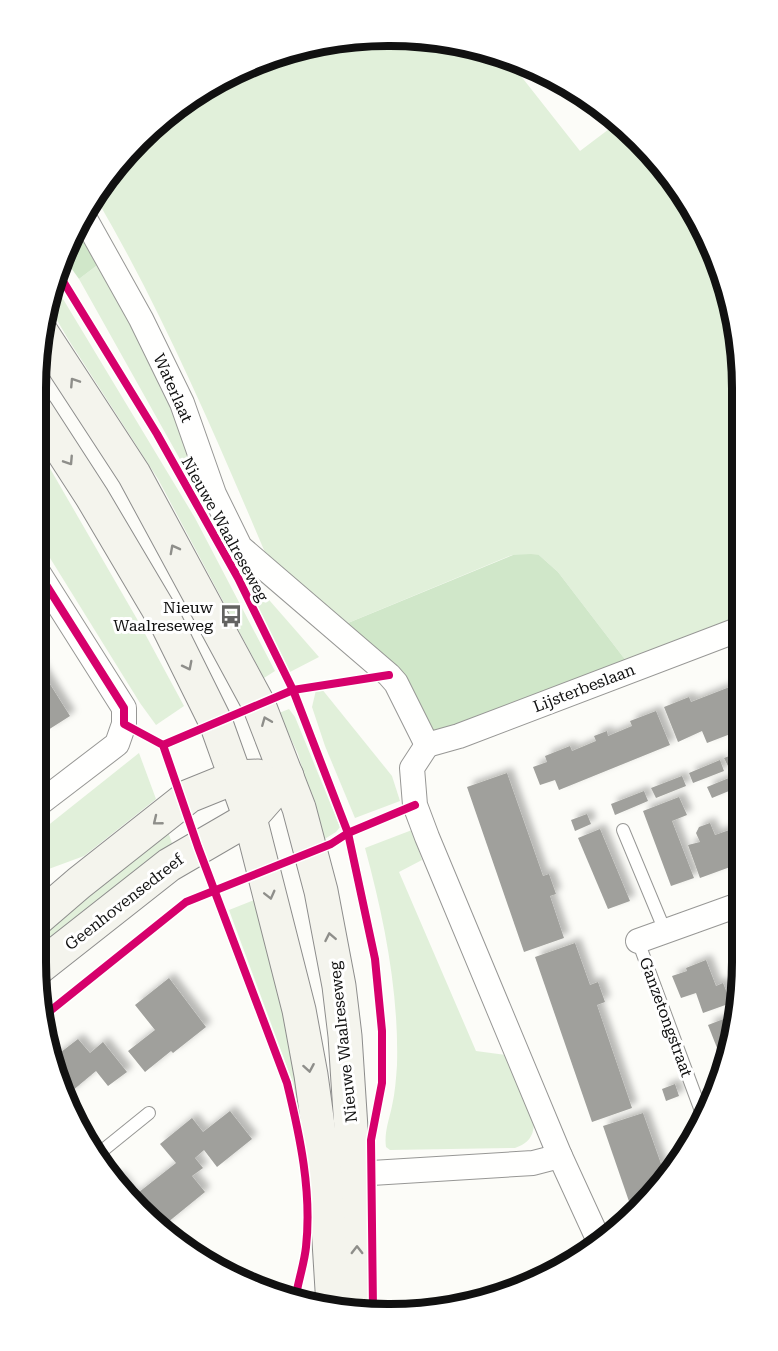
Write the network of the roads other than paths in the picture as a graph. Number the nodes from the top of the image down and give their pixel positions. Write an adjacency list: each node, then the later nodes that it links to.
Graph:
1 (88, 225): 6 (street, Waterlaat)
2 (49, 344): 7 (street, Nieuwe Waalreseweg, one-way to 2)
3 (46, 426): 8 (street, Nieuwe Waalreseweg, one-way to 8)
4 (46, 585): 9 (street)
5 (732, 633): 6 (street, Lijsterbeslaan)
6 (427, 744): 20 (street)
7 (287, 776): 8 (street); 10 (street, Geenhovensedreef); 21 (street, Nieuwe Waalreseweg, one-way to 7)
8 (236, 777): 10 (street, Nieuwe Waalreseweg); 13 (street, one-way to 13)
9 (46, 798)
10 (250, 818): 16 (street, Geenhovensedreef); 21 (street, Nieuwe Waalreseweg, one-way to 21)
11 (623, 830): 14 (lane)
12 (732, 907): 14 (street, Ganzetongstraat)
13 (46, 911)
14 (664, 931): 15 (street, Ganzetongstraat)
15 (638, 941): 17 (lane, Ganzetongstraat)
16 (46, 962)
17 (699, 1106)
18 (149, 1113): 19 (lane)
19 (103, 1150)
20 (560, 1156): 21 (street); 22 (street)
21 (340, 1175): 23 (street, Nieuwe Waalreseweg); 24 (street, Nieuwe Waalreseweg, one-way to 21)
22 (596, 1235)
23 (333, 1300)
24 (357, 1303)

